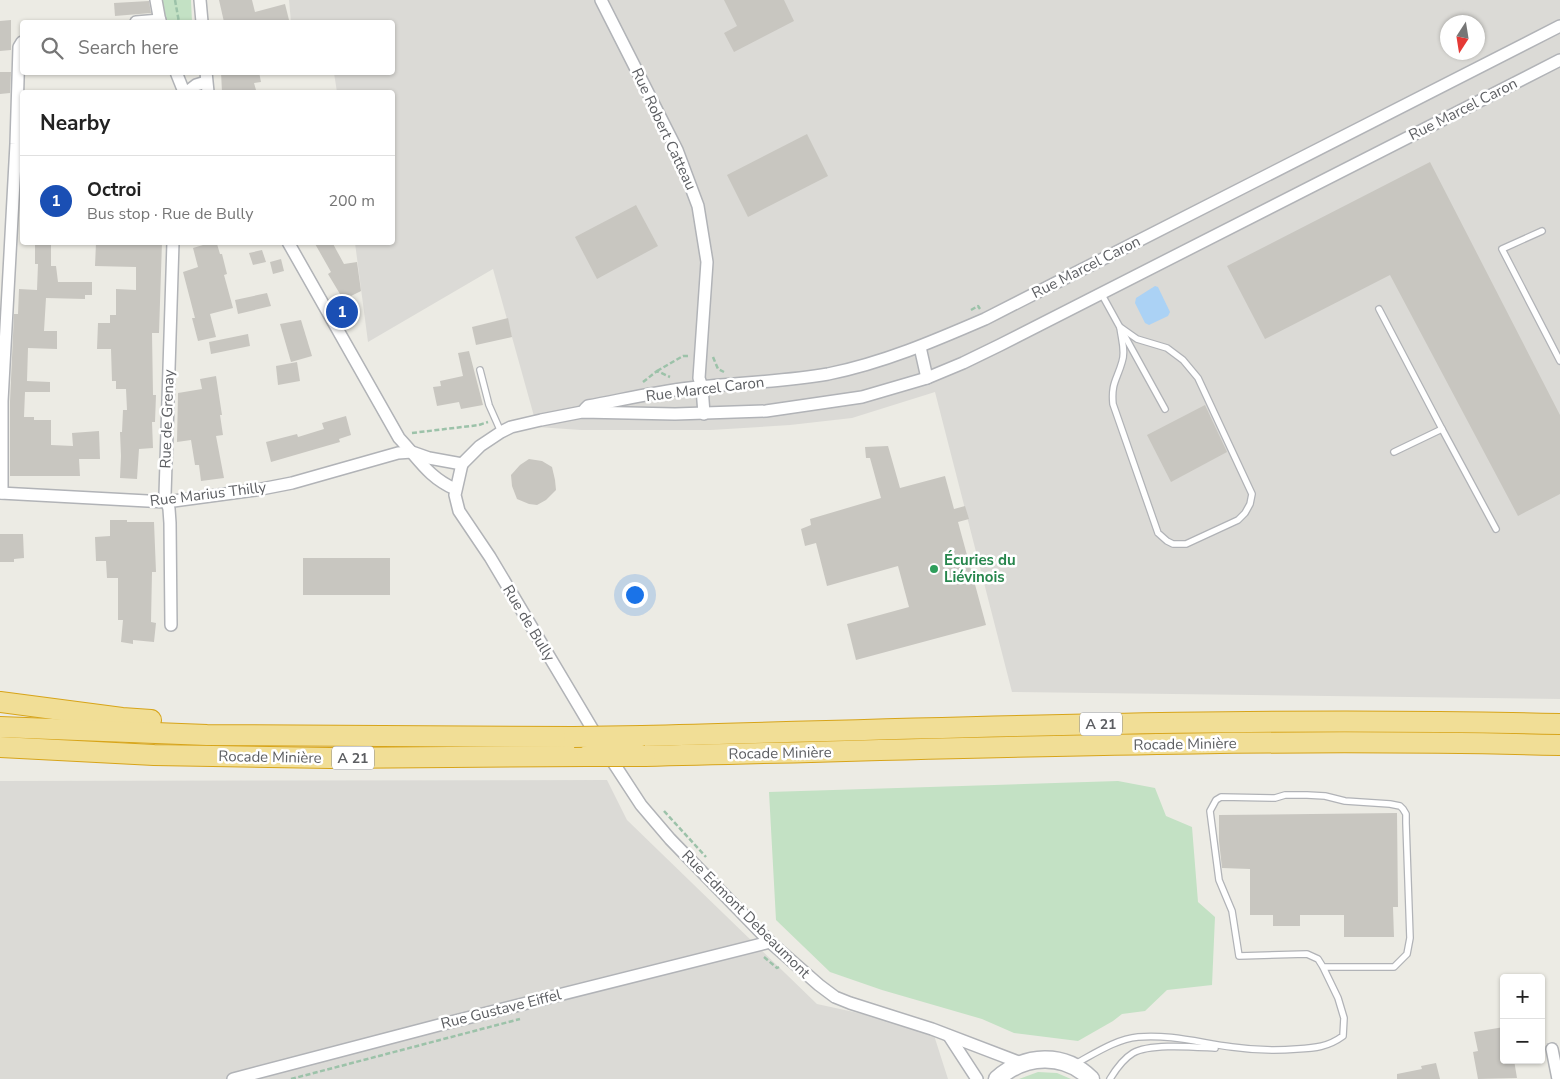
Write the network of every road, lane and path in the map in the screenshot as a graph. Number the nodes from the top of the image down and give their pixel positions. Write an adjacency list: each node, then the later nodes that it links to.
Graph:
1 (156, 0): 5 (street)
2 (175, 0): 6 (path)
3 (200, 0): 7 (street)
4 (601, 0): 25 (street, Rue Robert Catteau)
5 (160, 20)
6 (179, 20)
7 (202, 20)
8 (1560, 26): 21 (street, Rue Marcel Caron)
9 (20, 46): 41 (street)
10 (1560, 60): 18 (street, Rue Marcel Caron)
11 (177, 75): 13 (street)
12 (207, 82): 14 (street)
13 (184, 90)
14 (189, 90)
15 (1542, 231): 26 (lane)
16 (173, 245): 42 (street, Rue de Grenay)
17 (290, 245): 37 (street)
18 (1102, 293): 22 (lane); 30 (street, Rue Marcel Caron)
19 (1379, 309): 35 (lane)
20 (971, 310): 21 (path)
21 (985, 319): 23 (street, Rue Marcel Caron)
22 (1120, 327): 22 (lane); 32 (lane)
23 (920, 347): 30 (street); 31 (street, Rue Marcel Caron)
24 (683, 356): 28 (path)
25 (700, 357): 29 (path); 31 (street, Rue Robert Catteau)
26 (1560, 361)
27 (480, 370): 36 (lane)
28 (657, 371)
29 (725, 373)
30 (928, 378): 34 (street, Rue Marcel Caron)
31 (702, 387): 33 (street, Rue Marcel Caron); 34 (street, Rue Robert Catteau)
32 (1165, 409)
33 (582, 412): 34 (street, Rue Marcel Caron); 36 (street, Rue Marcel Caron)
34 (704, 414)
35 (1442, 429): 38 (lane); 43 (lane)
36 (501, 432): 39 (street, Rue Marcel Caron)
37 (412, 452): 39 (street); 40 (street); 42 (street, Rue Marius Thilly)
38 (1394, 452)
39 (462, 464): 40 (street)
40 (455, 489): 53 (street, Rue de Bully)
41 (1, 493): 42 (street, Rue Marius Thilly)
42 (166, 502): 44 (street, Rue de Grenay)
43 (1496, 529)
44 (170, 625)
45 (0, 702): 48 (highway)
46 (1560, 724): 48 (highway, Rocade Minière / A 21, bridge)
47 (0, 727): 48 (highway, Rocade Minière / A 21)
48 (207, 734)
49 (1560, 745): 51 (highway, Rocade Minière / A 21, bridge)
50 (0, 747): 51 (highway, Rocade Minière / A 21)
51 (154, 755): 52 (highway)
52 (0, 761)
53 (641, 805): 56 (street, Rue Edmont Debeaumont)
54 (664, 810): 55 (path)
55 (708, 859)
56 (770, 942): 58 (street, Rue Edmont Debeaumont); 63 (street, Rue Gustave Eiffel)
57 (1323, 967): 57 (lane); 59 (lane)
58 (949, 1036): 61 (street, Rue Edmont Debeaumont); 64 (street)
59 (1234, 1048): 62 (lane); 67 (lane)
60 (1552, 1049): 68 (street)
61 (1021, 1063): 62 (main road); 65 (main road)
62 (1072, 1065): 66 (main road)
63 (233, 1079)
64 (977, 1079)
65 (997, 1079)
66 (1091, 1079)
67 (1110, 1079)
68 (1558, 1079)

